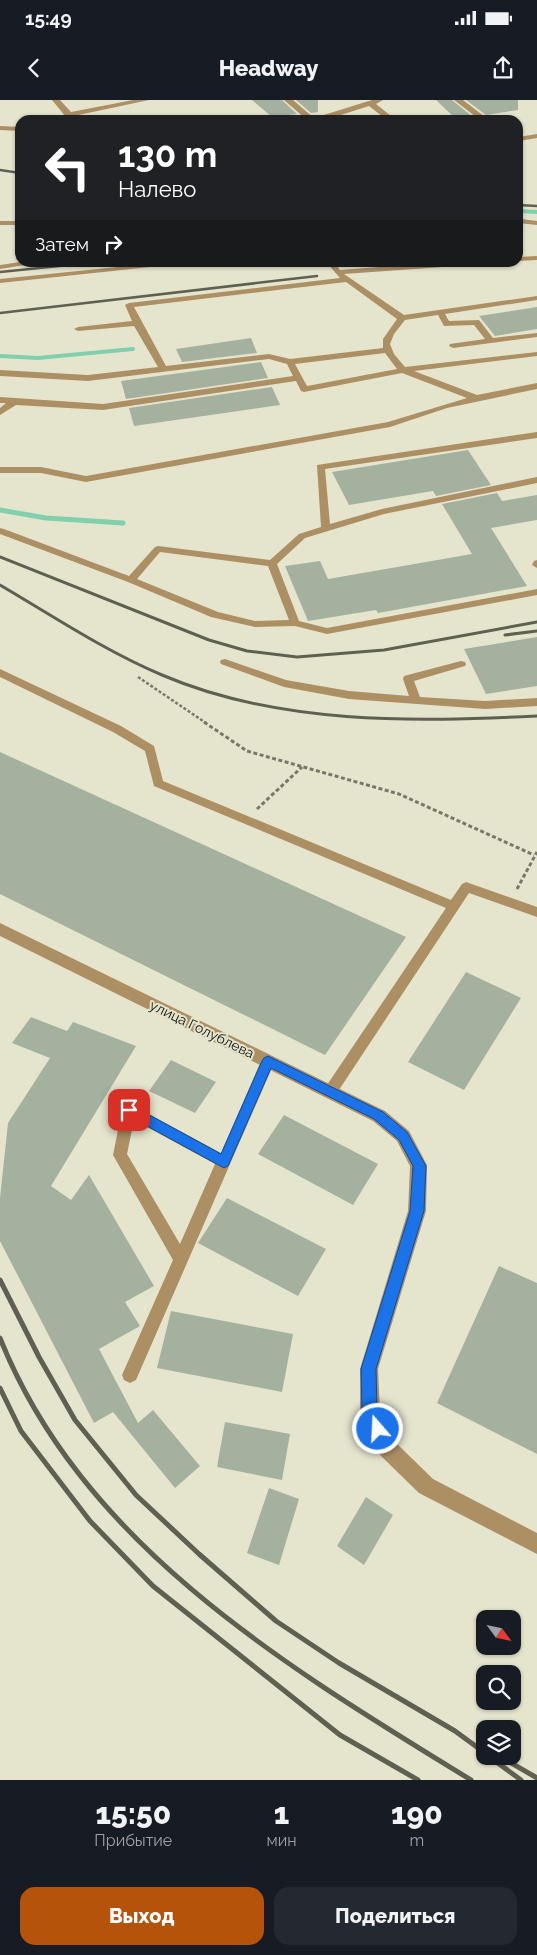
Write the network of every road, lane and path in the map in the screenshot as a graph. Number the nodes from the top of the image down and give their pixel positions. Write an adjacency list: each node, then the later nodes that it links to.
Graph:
1 (56, 100): 2 (street)
2 (145, 100)
3 (288, 100): 7 (street)
4 (379, 100): 6 (street)
5 (458, 100): 10 (street)
6 (371, 104): 8 (street); 9 (street)
7 (306, 115)
8 (337, 115)
9 (385, 115)
10 (478, 115)
11 (0, 128): 12 (street)
12 (15, 130)
13 (537, 136): 14 (street)
14 (523, 138)
15 (523, 221): 18 (lane)
16 (0, 223): 17 (lane)
17 (15, 223)
18 (537, 223)
19 (537, 258): 20 (lane)
20 (523, 259)
21 (15, 265): 22 (lane)
22 (0, 267)
23 (143, 267): 28 (lane)
24 (334, 267): 26 (lane)
25 (412, 267): 26 (lane)
26 (338, 272): 27 (lane)
27 (347, 280): 31 (lane); 32 (lane)
28 (0, 281)
29 (537, 298): 30 (lane)
30 (439, 311): 31 (lane); 35 (lane)
31 (402, 318): 37 (lane)
32 (136, 322): 33 (lane); 40 (lane)
33 (78, 329)
34 (537, 335): 35 (lane)
35 (491, 341): 36 (lane)
36 (453, 346)
37 (386, 350): 39 (lane); 41 (lane)
38 (537, 354): 41 (lane)
39 (290, 362): 40 (lane); 43 (lane)
40 (163, 369): 42 (lane)
41 (403, 370): 43 (lane); 45 (lane)
42 (0, 373)
43 (299, 378): 47 (lane)
44 (537, 386): 45 (lane)
45 (476, 398): 50 (lane)
46 (0, 400): 47 (lane)
47 (14, 402): 48 (lane)
48 (0, 412)
49 (537, 435): 52 (lane)
50 (0, 470)
51 (537, 480): 52 (lane)
52 (326, 529): 54 (lane)
53 (1, 531): 55 (lane)
54 (272, 564): 55 (lane); 57 (lane)
55 (131, 580): 57 (lane)
56 (537, 592): 57 (lane)
57 (295, 623)
58 (225, 662): 62 (lane)
59 (461, 664): 62 (lane)
60 (0, 674): 65 (lane)
61 (138, 677): 64 (path)
62 (416, 700): 63 (lane)
63 (537, 702)
64 (302, 766): 65 (path); 67 (path)
65 (246, 819): 69 (lane)
66 (537, 852): 67 (path)
67 (534, 855): 68 (path)
68 (510, 903): 69 (lane); 70 (lane)
69 (454, 906): 73 (lane)
70 (537, 912)
71 (0, 929): 72 (street, улица Голублева)
72 (268, 1061): 73 (street, улица Голублева); 74 (lane)
73 (330, 1092): 77 (street, улица Голублева)
74 (224, 1162): 75 (lane); 75 (lane)
75 (182, 1259): 76 (lane)
76 (130, 1375)
77 (537, 1544)

